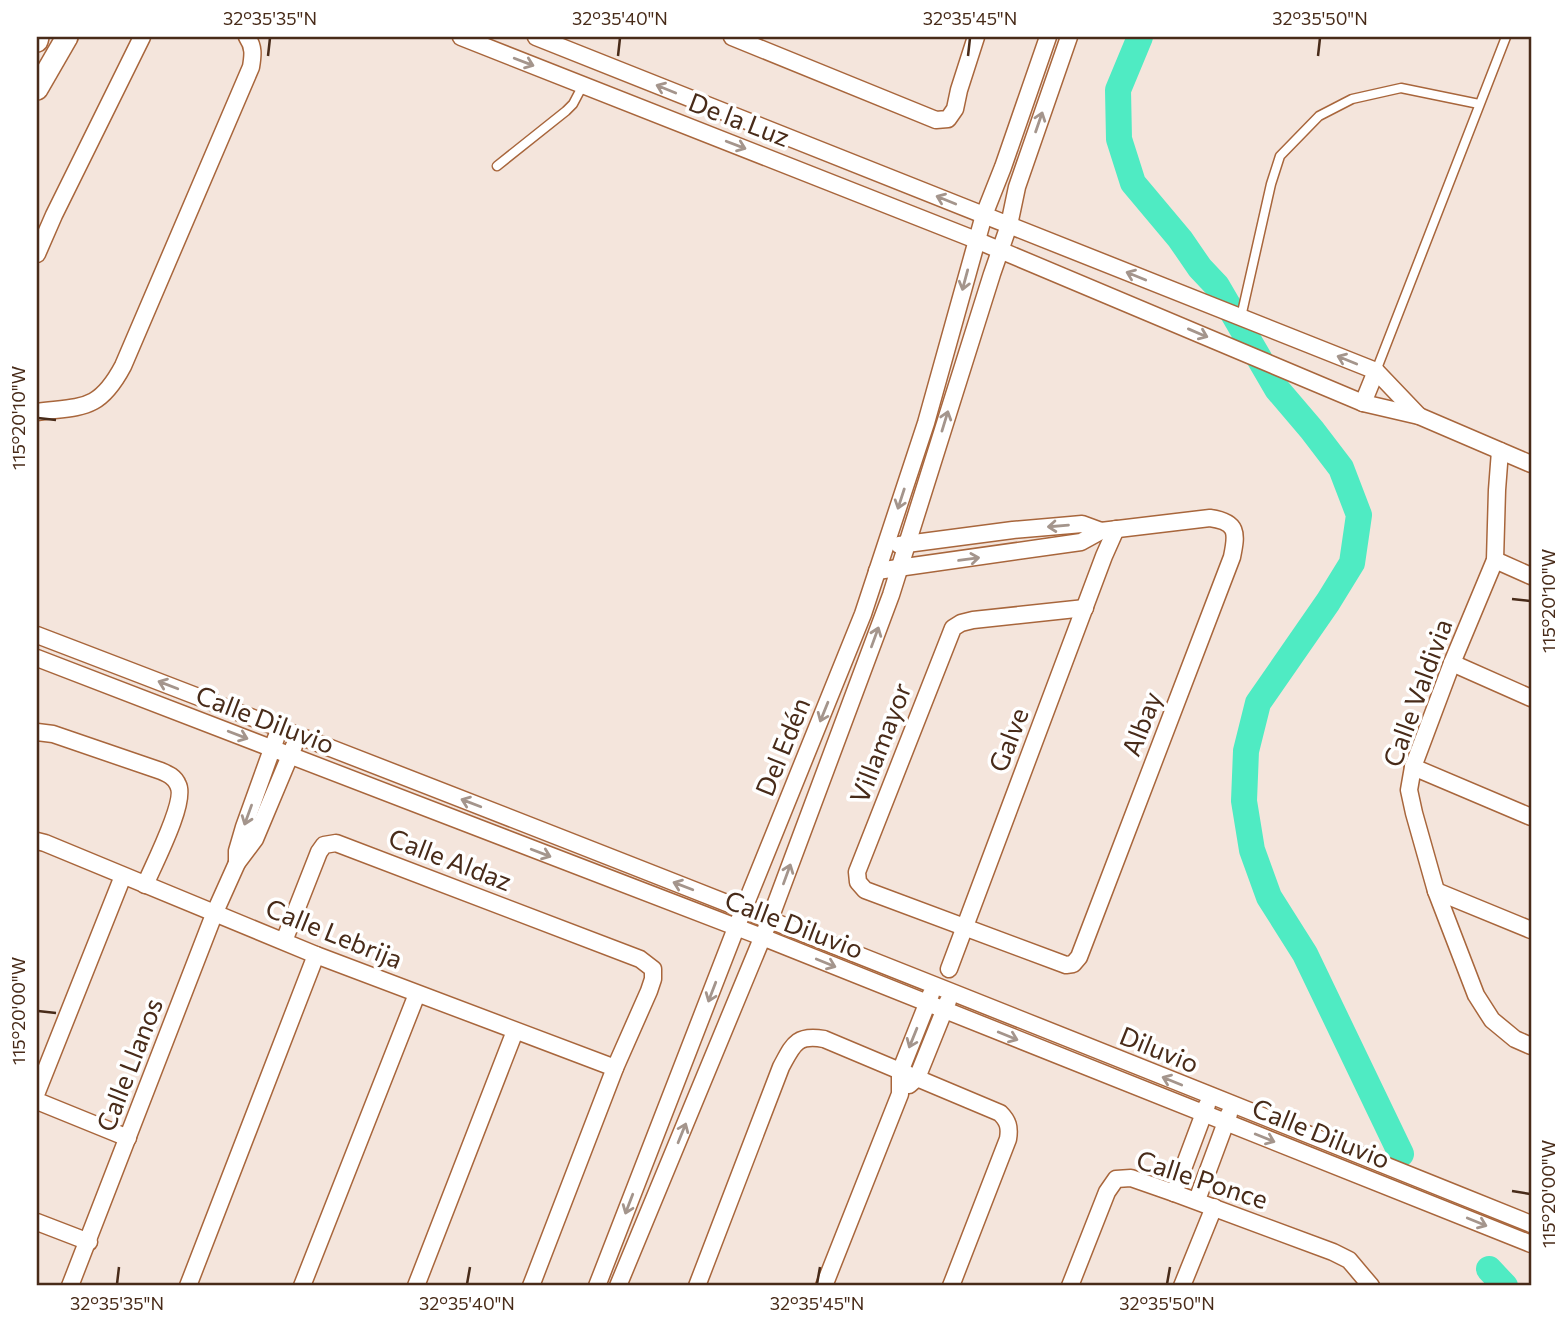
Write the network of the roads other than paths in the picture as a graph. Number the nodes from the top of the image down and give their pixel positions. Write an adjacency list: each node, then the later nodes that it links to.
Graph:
1 (67, 37): 12 (street)
2 (142, 37): 19 (street)
3 (247, 37): 23 (street)
4 (460, 37): 11 (street, De la Luz, one-way to 11)
5 (536, 37): 15 (street, De la Luz, one-way to 5)
6 (732, 37): 7 (street)
7 (976, 37)
8 (1048, 37): 15 (street, Del Edén)
9 (1069, 37): 16 (street, Del Edén, one-way to 9)
10 (1506, 37): 13 (lane)
11 (583, 85): 14 (lane); 17 (street, De la Luz, one-way to 17)
12 (37, 89)
13 (1479, 104): 20 (lane); 21 (lane)
14 (497, 166)
15 (984, 215): 16 (street, De la Luz); 17 (street, Del Edén)
16 (1009, 225): 18 (street, Del Edén); 20 (street, De la Luz, one-way to 16)
17 (976, 240): 18 (street, De la Luz); 29 (street, Del Edén, one-way to 29)
18 (1000, 249): 22 (street, De la Luz, one-way to 22); 28 (street, Del Edén, one-way to 18)
19 (37, 254)
20 (1241, 317): 21 (street, De la Luz, one-way to 20)
21 (1376, 371): 22 (street); 24 (street)
22 (1363, 403): 24 (street, De la Luz)
23 (37, 412)
24 (1419, 416): 25 (street)
25 (1500, 451): 26 (street); 30 (street, Calle Valdivia)
26 (1531, 464)
27 (1109, 530): 28 (street, Albay, one-way to 28); 31 (street, Albay, one-way to 27); 34 (street, Galve); 55 (street, Albay)
28 (907, 544): 29 (street, Albay); 31 (street, Del Edén)
29 (886, 547): 32 (street, Del Edén)
30 (1495, 560): 33 (street); 37 (street, Calle Valdivia)
31 (900, 568): 32 (street, Albay); 53 (street, Del Edén, one-way to 31)
32 (877, 571): 51 (street, Del Edén, one-way to 51)
33 (1531, 576)
34 (1085, 608): 55 (street, Galve); 55 (street, Villamayor)
35 (37, 635): 39 (street, Diluvio, one-way to 35)
36 (37, 658): 42 (street, Calle Diluvio, one-way to 42)
37 (1452, 663): 38 (street); 44 (street, Calle Valdivia)
38 (1531, 698)
39 (280, 728): 41 (street, Diluvio); 42 (street)
40 (37, 732): 49 (street)
41 (299, 736): 43 (street); 51 (street, Diluvio, one-way to 41)
42 (271, 748): 43 (street, Calle Diluvio); 47 (street, one-way to 47)
43 (290, 755): 47 (street); 54 (street, Calle Diluvio, one-way to 54)
44 (1413, 767): 45 (street); 50 (street, Calle Valdivia)
45 (1531, 817)
46 (37, 841): 48 (street, Calle Lebrija)
47 (237, 863): 52 (street, Calle Llanos)
48 (123, 876): 49 (street, Calle Lebrija); 71 (street)
49 (145, 885): 52 (street, Calle Lebrija)
50 (1436, 891): 56 (street); 67 (street, Calle Valdivia)
51 (744, 910): 53 (street, Diluvio); 54 (street, Del Edén)
52 (215, 912): 58 (street, Calle Lebrija); 78 (street, Calle Llanos)
53 (770, 919): 57 (street, Del Edén); 61 (street, Diluvio)
54 (736, 928): 57 (street, Calle Diluvio); 91 (street, Del Edén, one-way to 91)
55 (970, 929): 60 (street, Galve)
56 (1531, 930)
57 (762, 937): 64 (street, Calle Diluvio, one-way to 64); 92 (street, Del Edén, one-way to 57)
58 (284, 940): 59 (street, Calle Lebrija); 68 (street, Calle Aldaz)
59 (316, 955): 63 (street, Calle Lebrija); 87 (street)
60 (949, 969)
61 (934, 986): 62 (street, Diluvio); 64 (street)
62 (952, 993): 65 (street); 73 (street, Diluvio, one-way to 62)
63 (416, 994): 66 (street, Calle Lebrija); 88 (street)
64 (927, 1003): 65 (street, Calle Diluvio); 69 (street, one-way to 69)
65 (945, 1011): 70 (street); 76 (street, Calle Diluvio, one-way to 76)
66 (515, 1031): 68 (street, Calle Lebrija); 89 (street)
67 (1531, 1046)
68 (615, 1068): 90 (street)
69 (900, 1072): 70 (street); 72 (street); 93 (street)
70 (916, 1078): 72 (street); 95 (street)
71 (37, 1092)
72 (900, 1094): 94 (street)
73 (1211, 1096): 75 (street, Diluvio); 76 (street)
74 (37, 1101): 78 (street)
75 (1233, 1105): 77 (street); 83 (street, Diluvio)
76 (1204, 1113): 77 (street, Calle Diluvio); 79 (street)
77 (1226, 1122): 80 (street); 85 (street, Calle Diluvio, one-way to 85)
78 (128, 1138): 84 (street, Calle Llanos)
79 (1174, 1192): 80 (street, Calle Ponce); 96 (street, Calle Ponce)
80 (1197, 1200): 81 (street, Calle Ponce)
81 (1214, 1207): 97 (street); 98 (street, Calle Ponce)
82 (37, 1222): 84 (street)
83 (1531, 1224)
84 (89, 1242): 86 (street, Calle Llanos)
85 (1531, 1244)
86 (70, 1286)
87 (188, 1286)
88 (302, 1286)
89 (416, 1286)
90 (531, 1286)
91 (597, 1286)
92 (618, 1286)
93 (697, 1286)
94 (824, 1286)
95 (951, 1286)
96 (1070, 1286)
97 (1182, 1286)
98 (1371, 1286)

